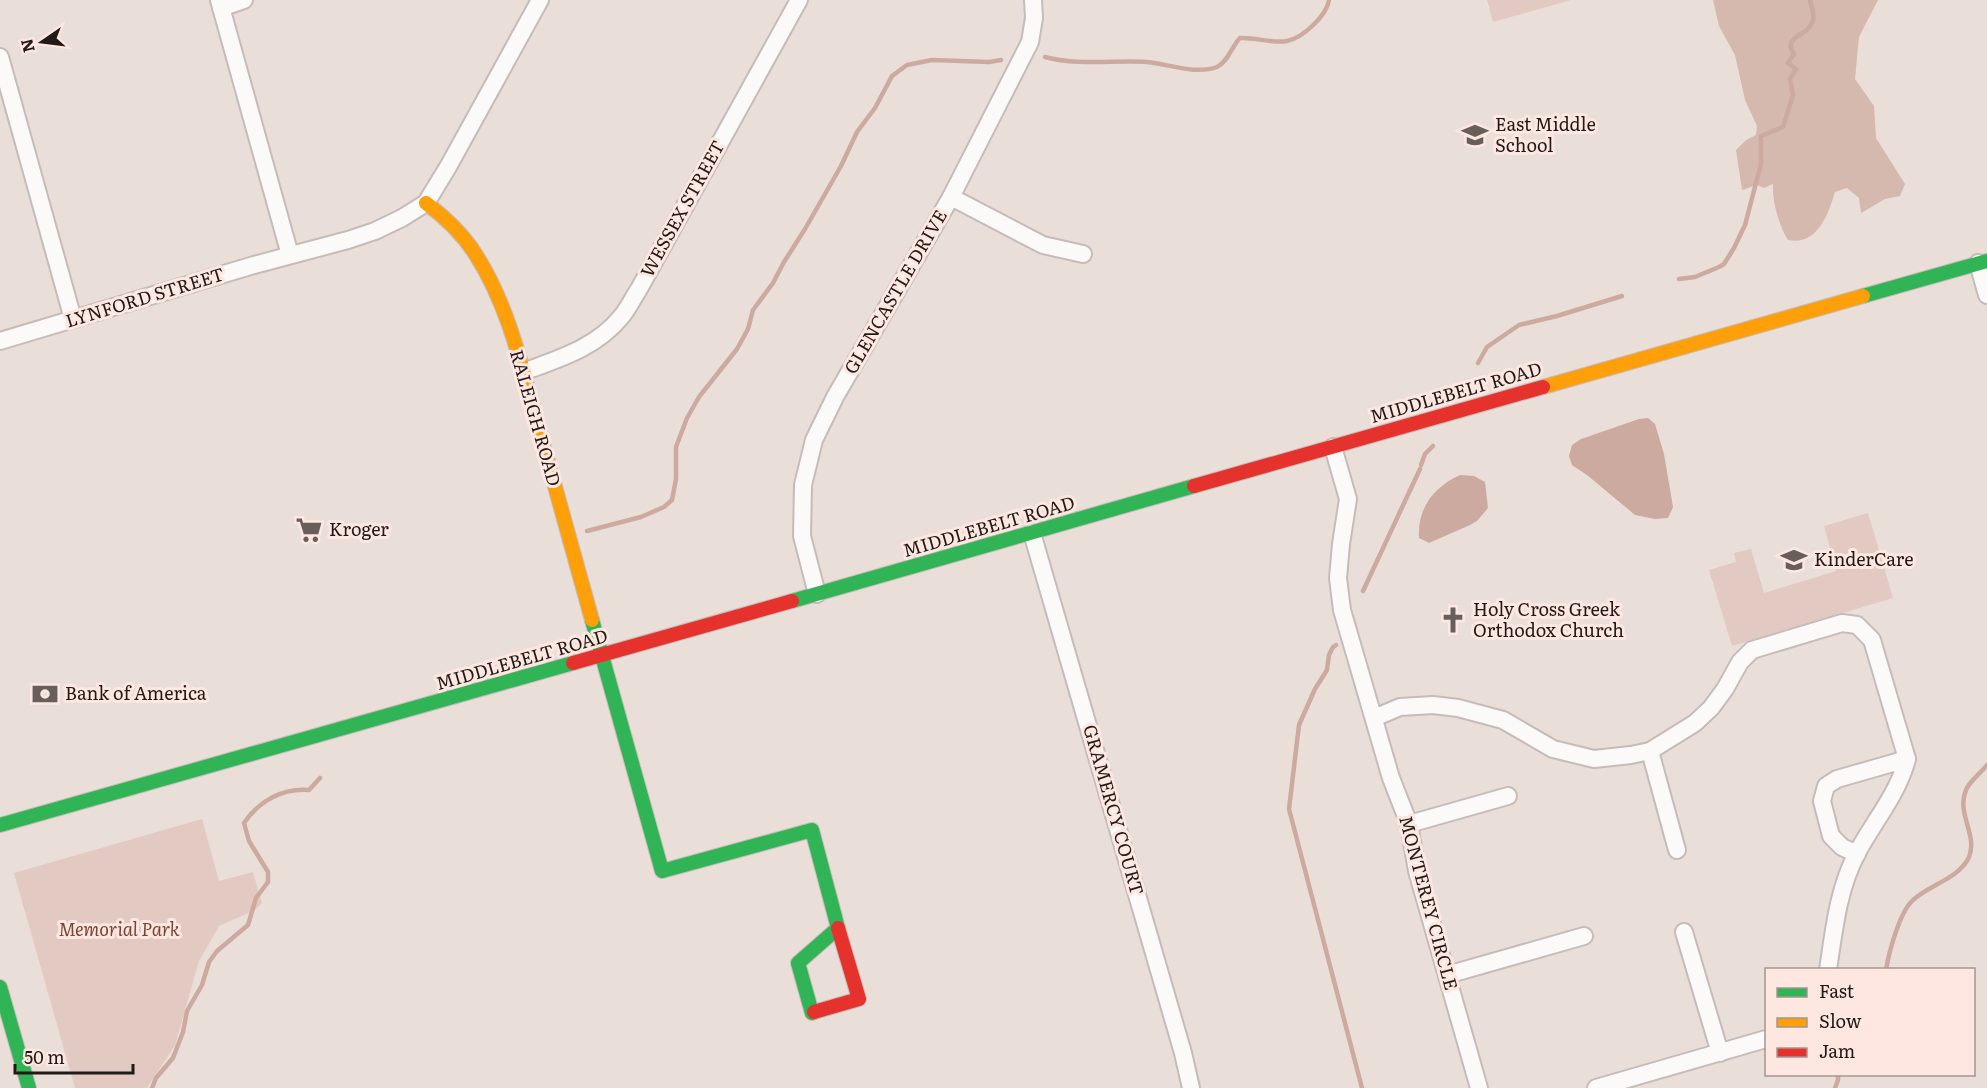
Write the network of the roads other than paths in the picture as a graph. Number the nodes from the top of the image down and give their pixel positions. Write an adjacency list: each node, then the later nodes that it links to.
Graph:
1 (244, 0): 5 (street)
2 (540, 0): 8 (street)
3 (799, 0): 15 (street, WESSEX STREET)
4 (1033, 0): 7 (street, GLENCASTLE DRIVE)
5 (220, 4): 10 (street)
6 (0, 57): 13 (street)
7 (951, 196): 9 (street); 18 (street, GLENCASTLE DRIVE)
8 (426, 203): 10 (street, LYNFORD STREET); 15 (street, RALEIGH ROAD)
9 (1083, 254)
10 (290, 255): 13 (street, LYNFORD STREET)
11 (1982, 262): 12 (street); 16 (street, MIDDLEBELT ROAD)
12 (1987, 295)
13 (72, 319): 14 (street, LYNFORD STREET)
14 (0, 341)
15 (523, 372): 19 (street, RALEIGH ROAD)
16 (1333, 447): 17 (street, MIDDLEBELT ROAD); 20 (street, MONTEREY CIRCLE)
17 (1032, 533): 18 (street, MIDDLEBELT ROAD); 37 (street, GRAMERCY COURT)
18 (817, 594): 19 (street, MIDDLEBELT ROAD)
19 (602, 657): 25 (street, MIDDLEBELT ROAD); 28 (street, RALEIGH ROAD)
20 (1374, 718): 21 (street); 24 (street, MONTEREY CIRCLE)
21 (1650, 752): 22 (street); 26 (street)
22 (1906, 759): 27 (street); 27 (street)
23 (1508, 796): 24 (street)
24 (1409, 824): 32 (street, MONTEREY CIRCLE)
25 (0, 825)
26 (1677, 850)
27 (1857, 854): 31 (street)
28 (838, 928): 28 (street)
29 (1684, 932): 35 (street)
30 (1584, 936): 32 (street)
31 (1827, 968)
32 (1447, 975): 38 (street, MONTEREY CIRCLE)
33 (0, 987): 36 (street)
34 (1765, 1040): 35 (street)
35 (1720, 1053): 39 (street)
36 (29, 1088)
37 (1191, 1088)
38 (1479, 1088)
39 (1596, 1088)

